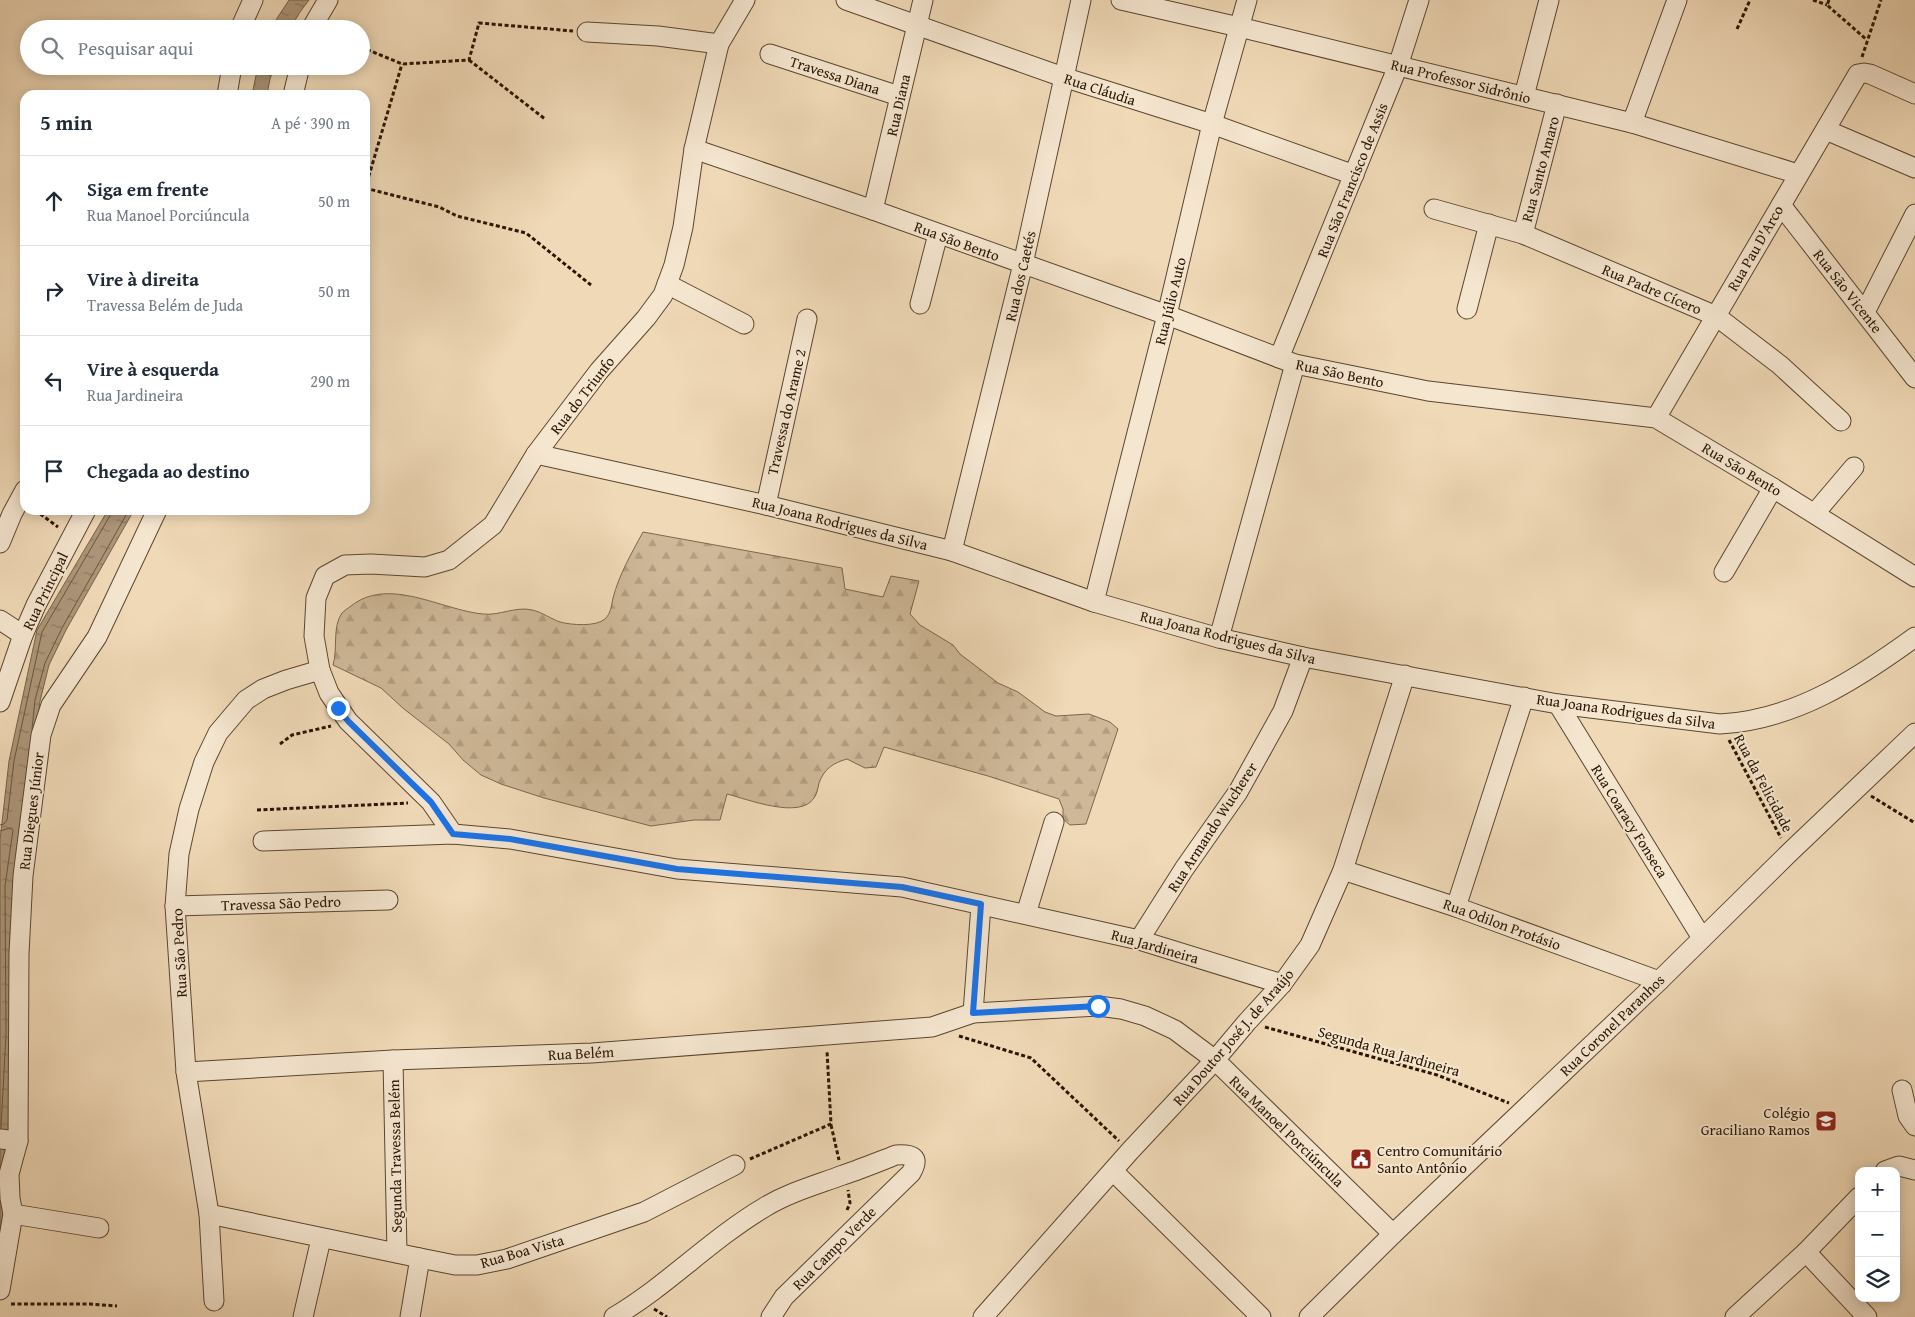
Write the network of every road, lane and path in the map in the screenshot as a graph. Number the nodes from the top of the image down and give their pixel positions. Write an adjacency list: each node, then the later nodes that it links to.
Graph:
1 (253, 0): 17 (street)
2 (328, 0): 18 (street)
3 (745, 0): 24 (street, Rua do Triunfo)
4 (846, 0): 19 (street, Rua Cláudia)
5 (923, 0): 19 (street, Rua Diana)
6 (1081, 0): 32 (street, Rua dos Caetés)
7 (1121, 0): 20 (street, Rua Professor Sidrônio)
8 (1247, 0): 20 (street, Rua Júlio Auto)
9 (1419, 0): 29 (street, Rua São Francisco de Assis)
10 (1549, 0): 38 (street)
11 (1677, 0): 41 (street)
12 (1750, 0): 21 (path)
13 (1813, 0): 16 (path)
14 (1829, 0): 16 (path)
15 (1881, 0): 23 (path)
16 (1827, 6): 23 (path)
17 (244, 20)
18 (317, 20)
19 (917, 25): 32 (street, Rua Cláudia); 37 (street, Rua Diana)
20 (1239, 27): 29 (street, Rua Professor Sidrônio); 42 (street, Rua Júlio Auto)
21 (1737, 29)
22 (587, 32): 24 (street); 27 (path)
23 (1867, 40): 33 (path)
24 (719, 44): 44 (street, Rua do Triunfo)
25 (370, 51): 28 (path)
26 (770, 54): 37 (street, Travessa Diana)
27 (470, 60): 28 (path); 40 (path)
28 (402, 64): 46 (path)
29 (1398, 66): 38 (street, Rua Professor Sidrônio); 48 (street, Rua São Francisco de Assis)
30 (230, 75): 34 (street)
31 (298, 75): 35 (street)
32 (1063, 77): 42 (street, Rua Cláudia); 57 (street, Rua dos Caetés)
33 (1855, 79): 36 (street); 43 (street, Rua Pau D'Arco)
34 (228, 90)
35 (294, 90)
36 (1915, 94)
37 (899, 96): 52 (street, Rua Diana)
38 (1524, 96): 39 (street, Rua Professor Sidrônio)
39 (1557, 104): 41 (street, Rua Professor Sidrônio); 56 (street, Rua Santo Amaro)
40 (545, 119)
41 (1632, 123): 47 (street, Rua Professor Sidrônio)
42 (1212, 124): 48 (street, Rua Cláudia); 63 (street, Rua Júlio Auto)
43 (1826, 130): 45 (street); 47 (street, Rua Pau D'Arco)
44 (694, 149): 52 (street, Rua São Bento); 58 (street, Rua do Triunfo)
45 (1915, 168)
46 (370, 172)
47 (1798, 174): 50 (street, Rua Pau D'Arco)
48 (1354, 175): 67 (street, Rua São Francisco de Assis)
49 (370, 190): 59 (path)
50 (1781, 204): 62 (street, Rua São Vicente); 64 (street, Rua Pau D'Arco)
51 (1434, 209): 54 (street, Rua Padre Cícero)
52 (873, 210): 55 (street, Rua São Bento)
53 (1915, 214): 62 (street)
54 (1489, 224): 56 (street, Rua Padre Cícero); 61 (street)
55 (938, 234): 57 (street, Rua São Bento); 60 (street)
56 (1523, 234): 64 (street, Rua Padre Cícero)
57 (1023, 264): 63 (street, Rua São Bento); 82 (street, Rua dos Caetés)
58 (667, 284): 66 (street); 71 (street, Rua do Triunfo)
59 (591, 285)
60 (920, 304)
61 (1467, 308)
62 (1865, 312): 68 (street, Rua São Vicente)
63 (1167, 314): 67 (street, Rua São Bento); 85 (street, Rua Júlio Auto)
64 (1716, 316): 69 (street, Rua Pau D'Arco); 70 (street, Rua Padre Cícero)
65 (807, 320): 75 (street, Travessa do Arame 2)
66 (744, 324)
67 (1287, 361): 69 (street, Rua São Bento); 88 (street, Rua São Francisco de Assis)
68 (1915, 378)
69 (1656, 418): 73 (street, Rua São Bento)
70 (1841, 421)
71 (536, 454): 75 (street, Rua Joana Rodrigues da Silva); 91 (street, Rua do Triunfo)
72 (1854, 467): 76 (street)
73 (1773, 488): 76 (street, Rua São Bento); 83 (street)
74 (20, 499): 81 (street)
75 (766, 505): 82 (street, Rua Joana Rodrigues da Silva)
76 (1815, 513): 84 (street, Rua São Bento)
77 (41, 515): 80 (path)
78 (83, 515): 80 (street, Rua Principal)
79 (155, 515): 129 (street, Rua Diegues Júnior)
80 (71, 536): 87 (street, Rua Principal)
81 (0, 543)
82 (952, 550): 85 (street, Rua Joana Rodrigues da Silva)
83 (1724, 572)
84 (1915, 577)
85 (1094, 602): 88 (street, Rua Joana Rodrigues da Silva)
86 (0, 620): 87 (street)
87 (24, 635): 94 (street, Rua Principal)
88 (1219, 638): 90 (street, Rua Joana Rodrigues da Silva)
89 (1915, 638): 97 (street, Rua Joana Rodrigues da Silva)
90 (1302, 657): 92 (street, Rua Joana Rodrigues da Silva); 115 (street, Rua Armando Wucherer)
91 (320, 670): 96 (street); 111 (street, Rua São Pedro)
92 (1405, 675): 93 (street, Rua Joana Rodrigues da Silva); 108 (street, Rua Doutor José J. de Araújo)
93 (1524, 697): 95 (street, Rua Joana Rodrigues da Silva); 112 (street)
94 (0, 702)
95 (1558, 704): 97 (street, Rua Joana Rodrigues da Silva); 114 (street, Rua Coaracy Fonseca)
96 (348, 721): 99 (path); 101 (street)
97 (1720, 724): 107 (path, Rua da Felicidade)
98 (1915, 733): 100 (street, Rua Coronel Paranhos)
99 (280, 744)
100 (1858, 787): 104 (path); 107 (street, Rua Coronel Paranhos)
101 (431, 802): 102 (path); 105 (street)
102 (257, 810)
103 (1054, 822): 113 (street)
104 (1915, 823)
105 (453, 834): 106 (street, Rua Jardineira); 110 (street, Rua Jardineira)
106 (263, 841)
107 (1789, 853): 114 (street, Rua Coronel Paranhos)
108 (1343, 870): 112 (street, Rua Odilon Protásio); 117 (street, Rua Doutor José J. de Araújo)
109 (388, 900): 111 (street, Travessa São Pedro)
110 (981, 904): 113 (street, Rua Jardineira); 118 (street)
111 (175, 906): 124 (street, Rua São Pedro)
112 (1456, 906): 116 (street, Rua Odilon Protásio)
113 (1026, 914): 115 (street, Rua Jardineira)
114 (1702, 938): 116 (street, Rua Coronel Paranhos)
115 (1139, 940): 117 (street, Rua Jardineira)
116 (1659, 981): 126 (street, Rua Coronel Paranhos)
117 (1282, 984): 119 (street, Rua Doutor José J. de Araújo)
118 (973, 1013): 120 (street, Rua Belém); 123 (street, Rua Manoel Porciúncula)
119 (1247, 1022): 123 (street, Rua Doutor José J. de Araújo); 126 (path, Segunda Rua Jardineira)
120 (932, 1027): 121 (street, Rua Belém); 130 (path)
121 (826, 1036): 122 (street, Rua Belém); 127 (path)
122 (393, 1060): 124 (street, Rua Belém); 141 (street, Segunda Travessa Belém)
123 (1215, 1060): 130 (street, Rua Doutor José J. de Araújo); 138 (street, Rua Manoel Porciúncula)
124 (186, 1072): 136 (street, Rua São Pedro)
125 (1902, 1090): 128 (street)
126 (1523, 1110): 138 (street, Rua Coronel Paranhos)
127 (831, 1124): 131 (path); 132 (path)
128 (1915, 1126)
129 (10, 1140): 135 (street, Rua Diegues Júnior)
130 (1130, 1151): 133 (street, Rua Doutor José J. de Araújo)
131 (838, 1156)
132 (735, 1165): 142 (street, Rua Boa Vista)
133 (1113, 1171): 150 (street, Rua Doutor José J. de Araújo); 151 (street)
134 (1855, 1200): 140 (street)
135 (13, 1214): 137 (street); 143 (street, Rua Diegues Júnior)
136 (209, 1214): 139 (street, Rua Boa Vista); 144 (street, Rua São Pedro)
137 (99, 1228)
138 (1393, 1234): 152 (street, Rua Coronel Paranhos)
139 (321, 1239): 141 (street, Rua Boa Vista); 146 (street)
140 (1806, 1252): 153 (street); 154 (street)
141 (397, 1253): 142 (street, Rua Boa Vista)
142 (420, 1258): 147 (street)
143 (4, 1297): 145 (path)
144 (214, 1301)
145 (117, 1306)
146 (303, 1317)
147 (410, 1317)
148 (614, 1317): 149 (street, Rua Campo Verde)
149 (771, 1317)
150 (983, 1317)
151 (1261, 1317)
152 (1308, 1317)
153 (1735, 1317)
154 (1867, 1317)

